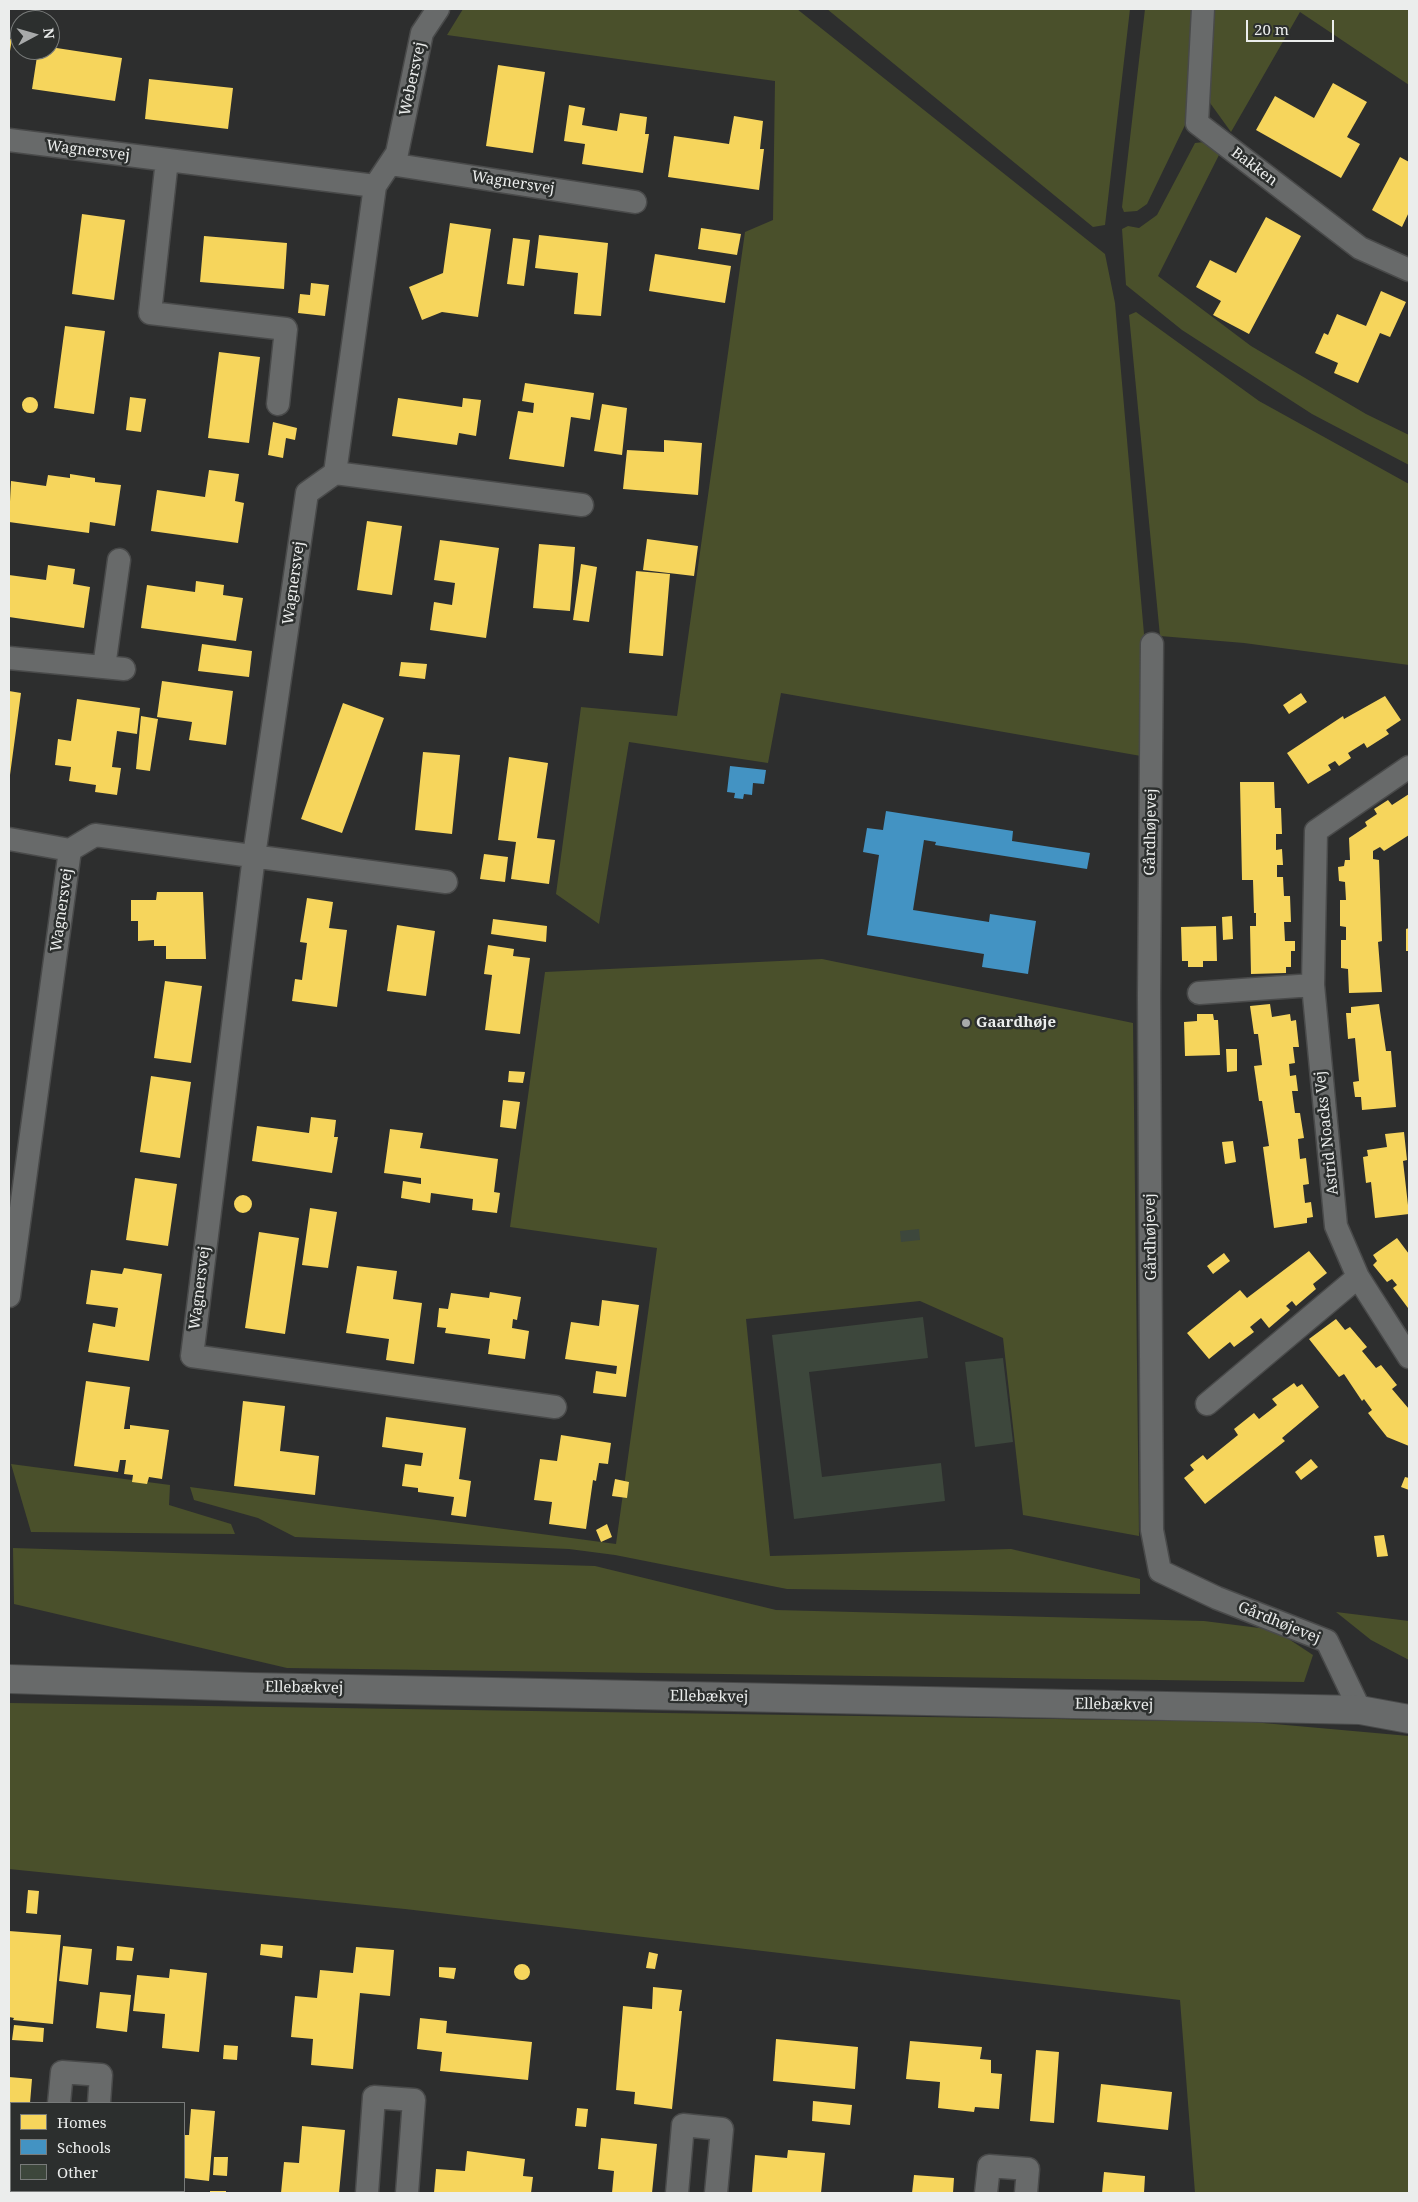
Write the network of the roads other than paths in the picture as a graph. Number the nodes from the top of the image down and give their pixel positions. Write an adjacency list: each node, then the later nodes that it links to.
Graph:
1 (438, 9): 4 (street, Webersvej)
2 (1203, 9): 8 (street, Bakken)
3 (9, 140): 5 (street, Wagnersvej)
4 (394, 159): 6 (street); 7 (street, Wagnersvej)
5 (168, 160): 6 (street, Wagnersvej); 9 (street)
6 (375, 186): 10 (street)
7 (635, 202)
8 (1409, 270)
9 (278, 404)
10 (335, 473): 11 (street); 18 (street, Wagnersvej)
11 (582, 505)
12 (119, 560): 14 (street)
13 (1152, 644): 28 (street, Gårdhøjevej)
14 (9, 658)
15 (1409, 768): 20 (street, Astrid Noacks Vej)
16 (9, 839): 17 (street, Wagnersvej)
17 (70, 850): 18 (street, Wagnersvej); 23 (street, Wagnersvej)
18 (254, 856): 19 (street, Wagnersvej); 26 (street, Wagnersvej)
19 (446, 882)
20 (1313, 985): 21 (street); 22 (street, Astrid Noacks Vej)
21 (1199, 993)
22 (1358, 1277): 24 (street, Astrid Noacks Vej); 25 (street)
23 (9, 1296)
24 (1409, 1357)
25 (1207, 1404)
26 (555, 1407)
27 (9, 1680): 28 (street, Ellebækvej)
28 (1360, 1710): 29 (street, Ellebækvej)
29 (1409, 1718)
30 (59, 2102): 31 (street)
31 (99, 2102)
32 (367, 2193): 33 (street)
33 (407, 2193)
34 (677, 2193): 35 (street)
35 (716, 2193)
36 (986, 2193): 37 (street)
37 (1026, 2193)

